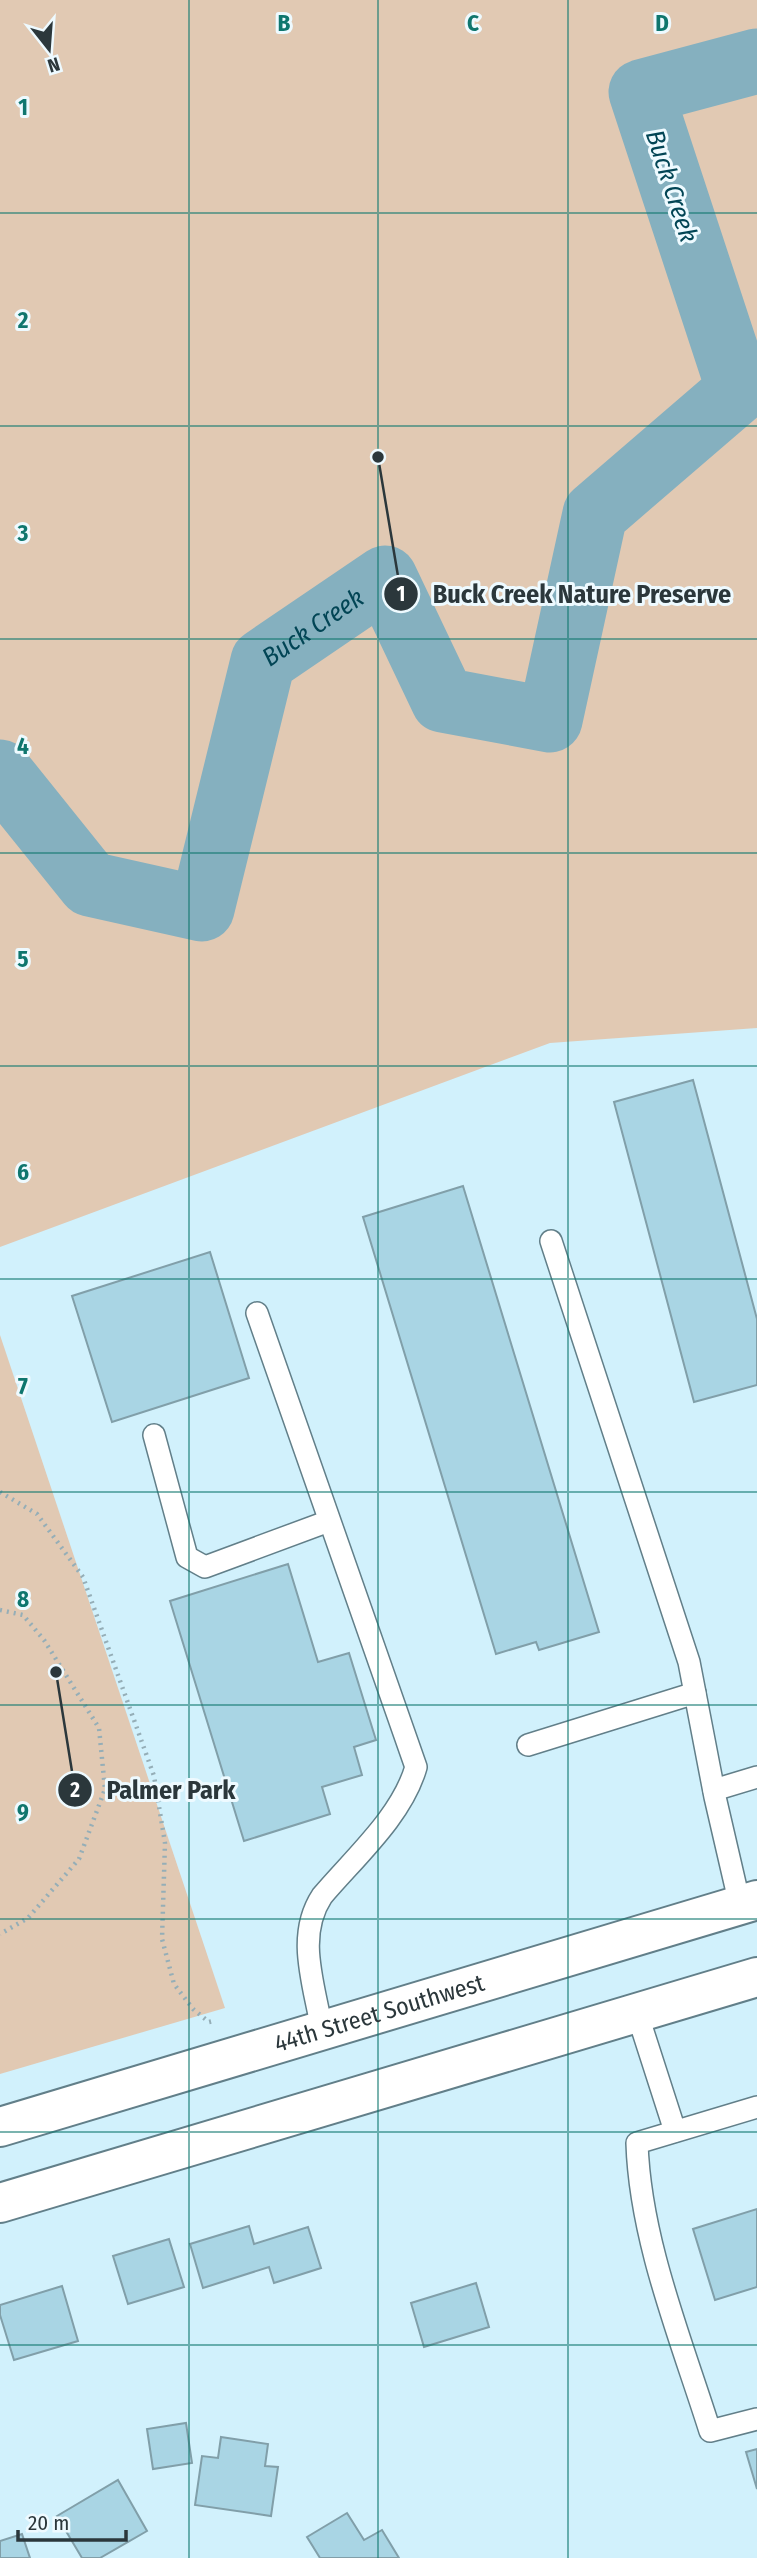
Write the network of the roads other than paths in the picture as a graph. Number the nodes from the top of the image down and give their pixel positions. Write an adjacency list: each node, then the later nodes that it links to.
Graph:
1 (551, 1241): 5 (lane)
2 (257, 1313): 4 (lane)
3 (154, 1435): 4 (lane)
4 (329, 1521): 12 (lane)
5 (695, 1693): 6 (lane); 8 (lane)
6 (528, 1745)
7 (757, 1777): 8 (lane)
8 (714, 1790): 9 (lane)
9 (748, 1902): 12 (main road, 44th Street Southwest)
10 (757, 1977): 11 (main road)
11 (637, 2013): 15 (lane); 16 (main road)
12 (322, 2031): 14 (main road, 44th Street Southwest)
13 (757, 2107): 15 (lane)
14 (0, 2127)
15 (675, 2132): 17 (lane)
16 (0, 2203)
17 (757, 2418)

